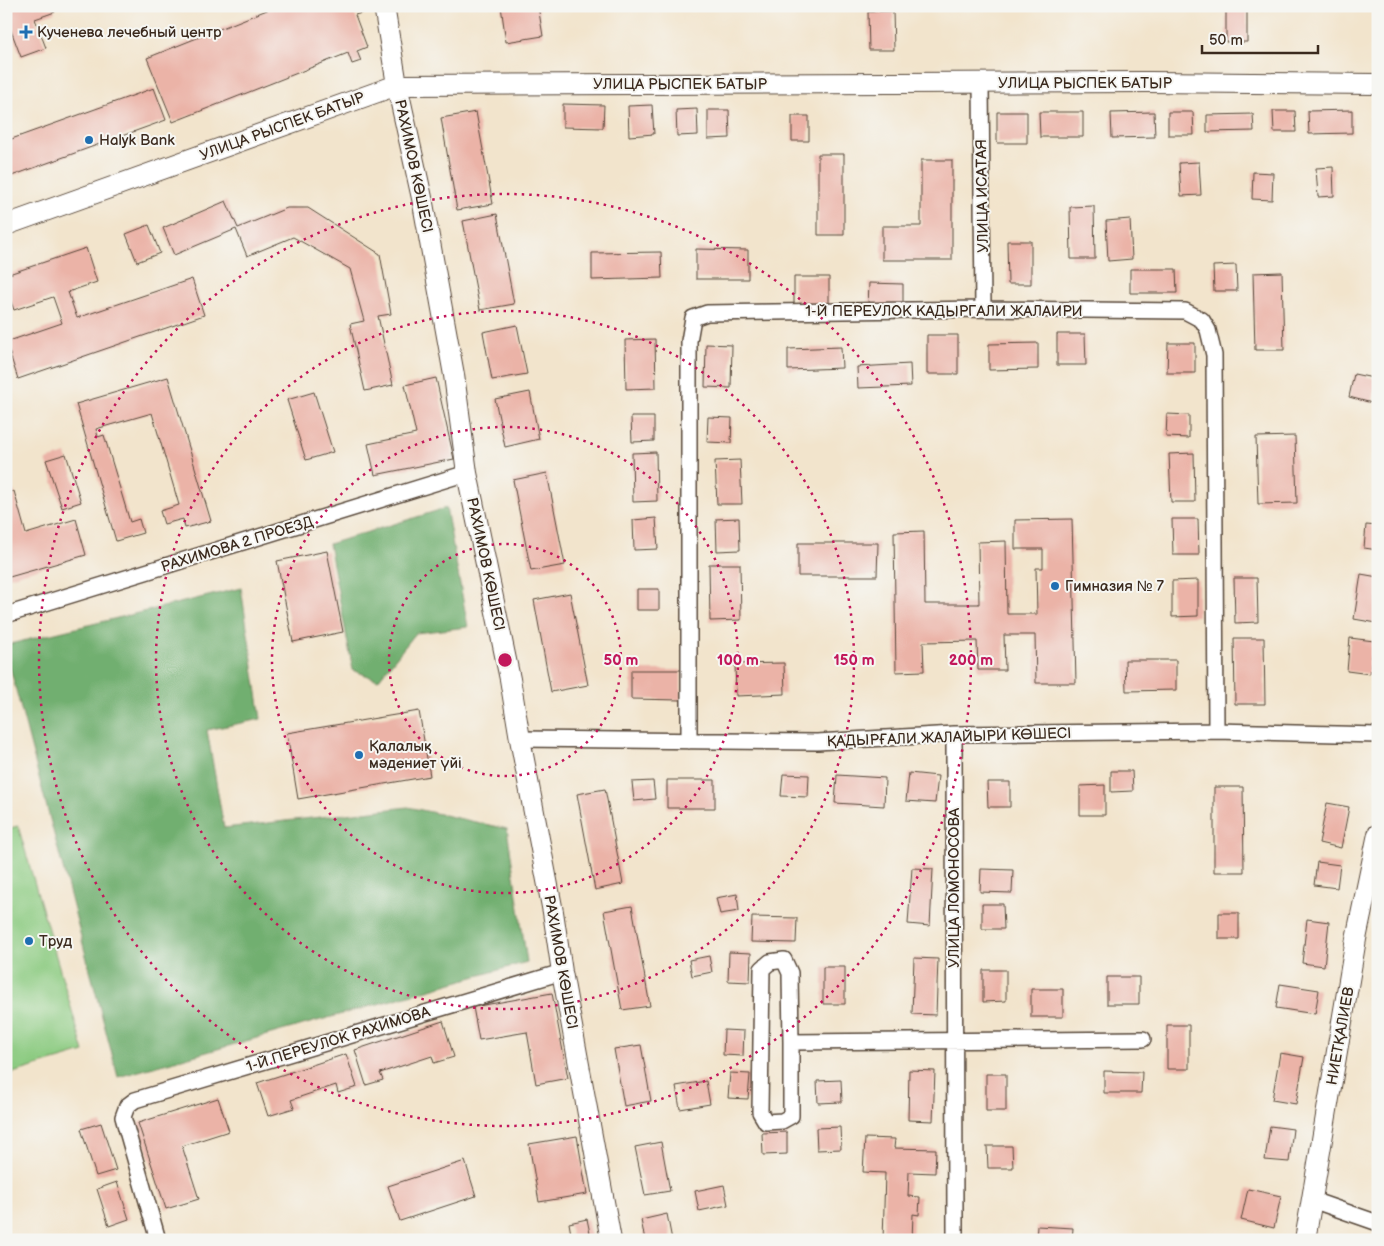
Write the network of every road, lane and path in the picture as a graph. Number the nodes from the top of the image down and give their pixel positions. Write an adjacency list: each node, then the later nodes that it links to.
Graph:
1 (384, 6): 4 (street, РАХИМОВ КӨШЕСІ)
2 (981, 83): 3 (street, УЛИЦА РЫСПЕК БАТЫР); 4 (street, УЛИЦА РЫСПЕК БАТЫР); 6 (street, УЛИЦА ИСАТАЯ)
3 (1378, 84)
4 (397, 85): 5 (street, УЛИЦА РЫСПЕК БАТЫР); 7 (street, РАХИМОВ КӨШЕСІ)
5 (6, 225)
6 (983, 309): 9 (street, 1-Й ПЕРЕУЛОК КАДЫРГАЛИ ЖАЛАИРИ); 13 (street, 1-Й ПЕРЕУЛОК КАДЫРГАЛИ ЖАЛАИРИ)
7 (467, 473): 8 (street, РАХИМОВА 2 ПРОЕЗД); 12 (street, РАХИМОВ КӨШЕСІ)
8 (6, 615)
9 (1216, 731): 10 (street, ҚАДЫРҒАЛИ ЖАЛАЙЫРИ КӨШЕСІ); 11 (street, ҚАДЫРҒАЛИ ЖАЛАЙЫРИ КӨШЕСІ)
10 (954, 734): 13 (street, ҚАДЫРҒАЛИ ЖАЛАЙЫРИ КӨШЕСІ); 17 (street, УЛИЦА ЛОМОНОСОВА)
11 (1378, 735)
12 (520, 739): 13 (street, ҚАДЫРҒАЛИ ЖАЛАЙЫРИ КӨШЕСІ); 15 (street, РАХИМОВ КӨШЕСІ)
13 (689, 741)
14 (1378, 834): 19 (street, НИЕТҚАЛИЕВ)
15 (562, 972): 21 (street, 1-Й ПЕРЕУЛОК РАХИМОВА); 22 (street, РАХИМОВ КӨШЕСІ)
16 (1143, 1039): 17 (street)
17 (954, 1041): 18 (street); 23 (street, УЛИЦА ЛОМОНОСОВА)
18 (791, 1042): 18 (street)
19 (1312, 1200): 20 (street); 24 (street, НИЕТҚАЛИЕВ)
20 (1378, 1223)
21 (158, 1240)
22 (611, 1240)
23 (954, 1240)
24 (1306, 1240)

